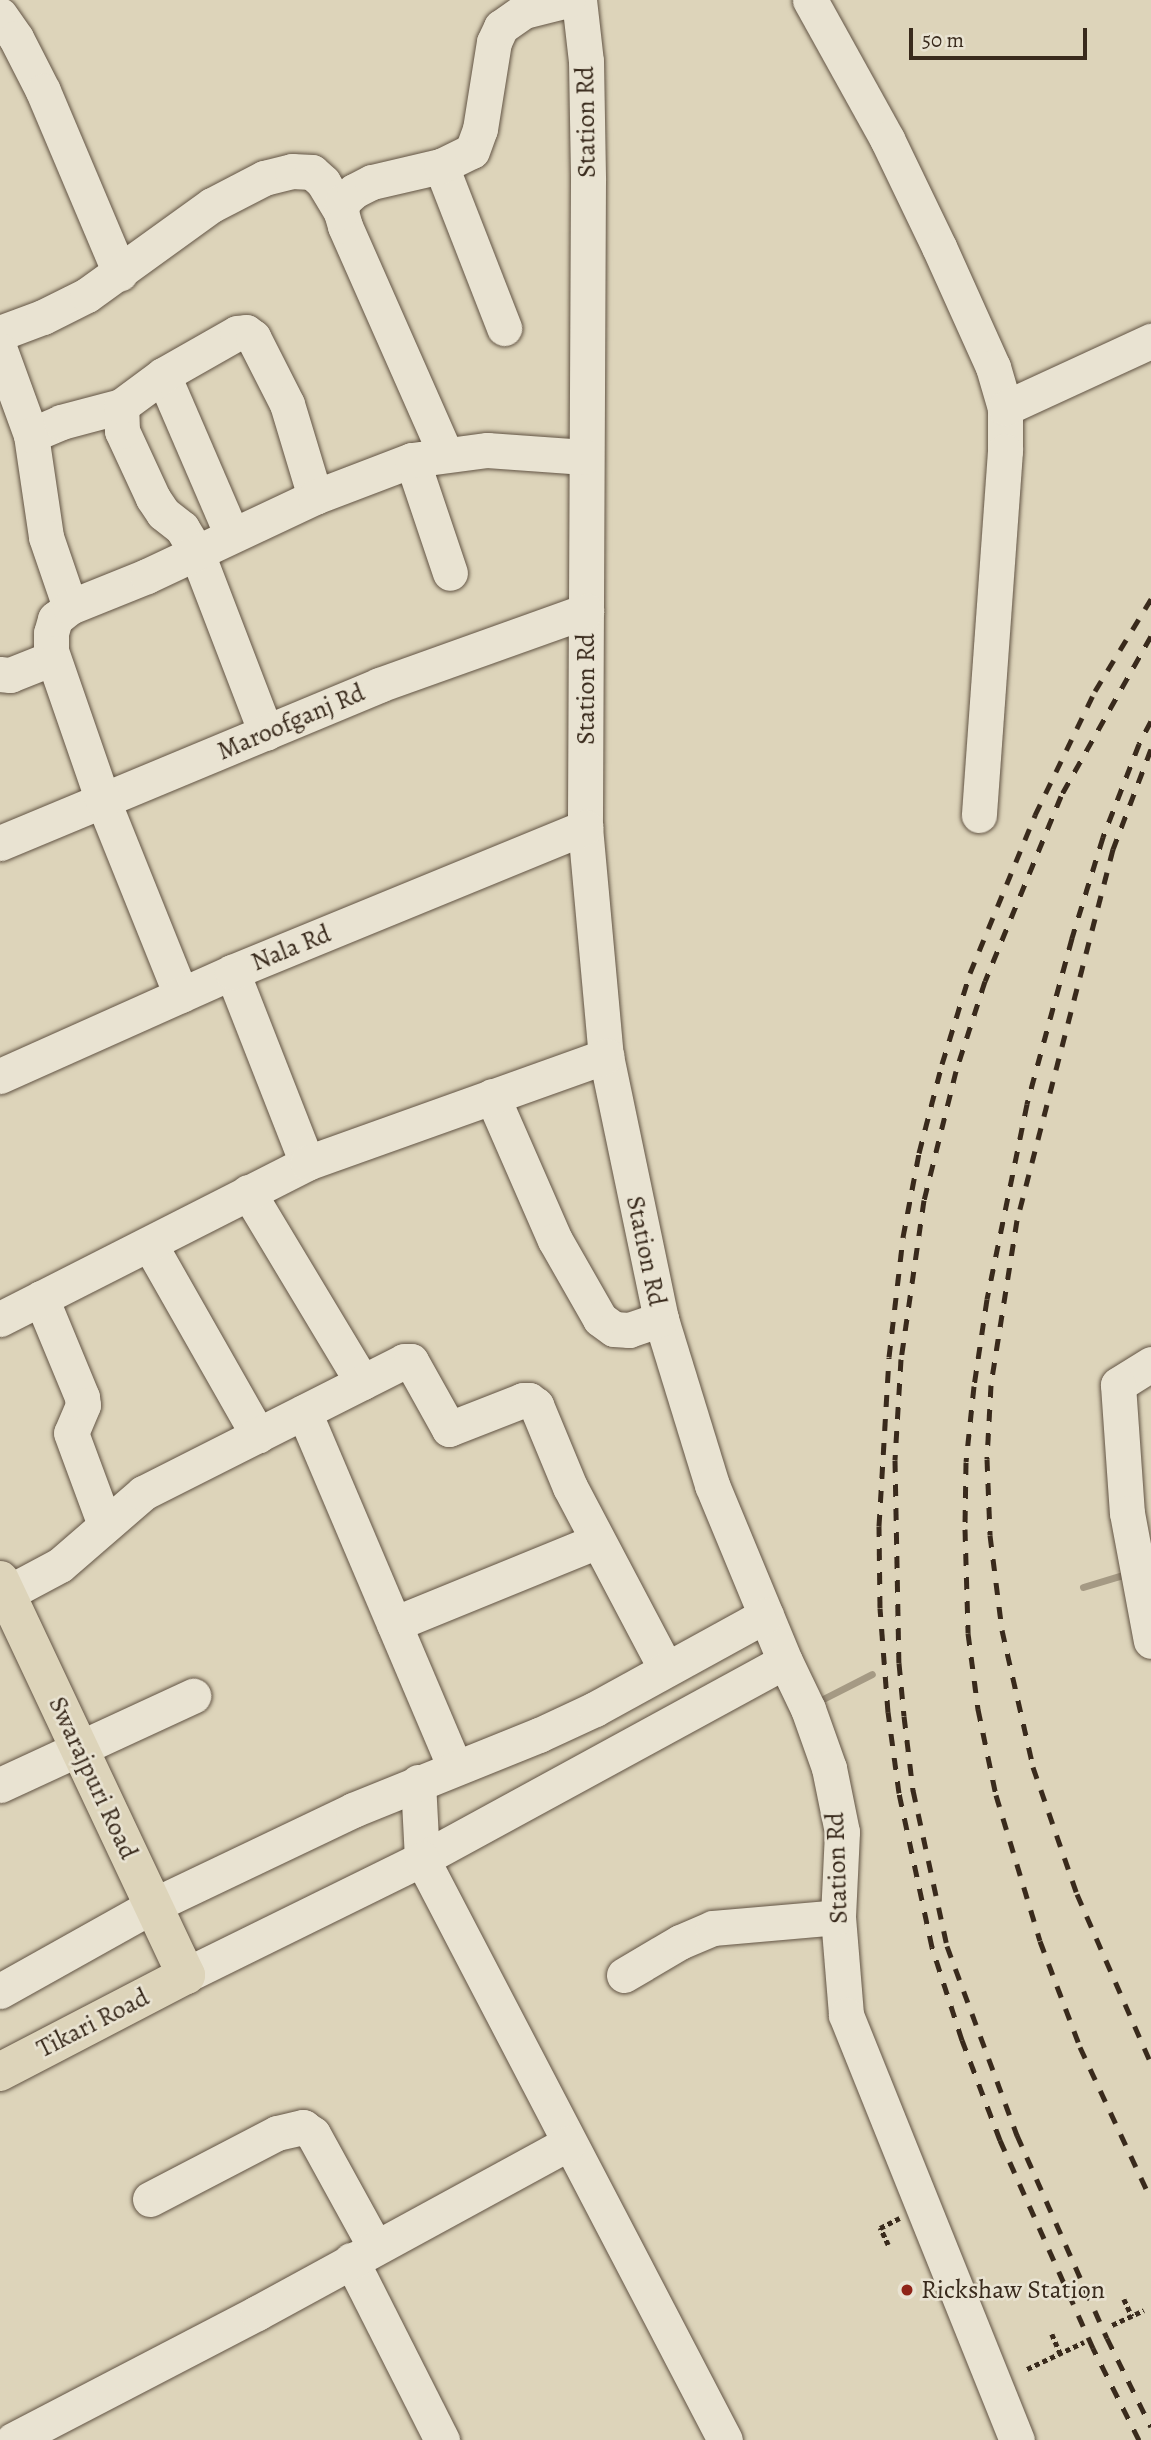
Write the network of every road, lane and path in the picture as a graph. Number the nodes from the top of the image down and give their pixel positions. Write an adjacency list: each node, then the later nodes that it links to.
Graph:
1 (810, 0): 14 (street)
2 (579, 1): 3 (street); 17 (street, Station Rd)
3 (512, 8): 5 (street)
4 (0, 15): 7 (street)
5 (441, 166): 6 (street); 8 (street)
6 (341, 212): 7 (street); 16 (street)
7 (120, 273): 9 (street)
8 (504, 328)
9 (0, 333)
10 (1151, 341): 14 (street)
11 (0, 350): 15 (street)
12 (163, 376): 13 (street); 18 (street); 19 (street)
13 (121, 406): 15 (street); 20 (street)
14 (1005, 408): 28 (street)
15 (31, 435): 22 (street)
16 (429, 457): 17 (street); 18 (street); 21 (street)
17 (585, 457): 23 (street, Station Rd)
18 (315, 497): 19 (street)
19 (232, 535): 20 (street)
20 (197, 553): 22 (street); 26 (street)
21 (450, 573)
22 (70, 607): 24 (street)
23 (586, 611): 26 (street, Maroofganj Rd); 29 (street, Station Rd)
24 (53, 658): 25 (street); 27 (street)
25 (0, 674)
26 (266, 733): 27 (street, Maroofganj Rd)
27 (103, 801): 30 (street, Maroofganj Rd); 32 (street)
28 (979, 815)
29 (585, 827): 31 (street, Nala Rd); 33 (street, Station Rd)
30 (0, 843)
31 (232, 972): 32 (street, Nala Rd); 36 (street)
32 (181, 995): 34 (street, Nala Rd)
33 (606, 1056): 35 (street); 41 (street, Station Rd)
34 (0, 1076)
35 (492, 1096): 36 (street); 41 (street)
36 (307, 1163): 37 (street)
37 (248, 1192): 38 (street); 43 (street)
38 (150, 1245): 39 (street); 45 (street)
39 (41, 1298): 40 (street); 47 (street)
40 (0, 1319)
41 (661, 1319): 50 (street, Station Rd)
42 (1151, 1364): 46 (street)
43 (362, 1382): 44 (street); 48 (street)
44 (304, 1412): 45 (street); 51 (street)
45 (258, 1435): 47 (street)
46 (1139, 1509): 52 (street)
47 (105, 1525): 49 (street)
48 (597, 1541): 51 (street); 54 (street)
49 (2, 1590): 56 (highway, Swarajpuri Road)
50 (766, 1615): 53 (street, Station Rd); 54 (street)
51 (394, 1624): 57 (street)
52 (1151, 1641)
53 (785, 1661): 60 (street); 62 (street, Station Rd)
54 (666, 1669): 57 (street)
55 (193, 1696): 56 (street)
56 (79, 1748): 59 (street); 61 (highway, Swarajpuri Road)
57 (454, 1767): 58 (street)
58 (418, 1782): 60 (street); 61 (street)
59 (0, 1785)
60 (422, 1859): 63 (street); 67 (street)
61 (152, 1906): 63 (highway, Swarajpuri Road); 65 (street)
62 (838, 1917): 64 (street); 81 (street, Station Rd)
63 (186, 1975): 66 (highway, Tikari Road)
64 (624, 1975)
65 (0, 1991)
66 (0, 2071)
67 (569, 2143): 69 (street); 78 (street)
68 (150, 2199): 69 (street)
69 (363, 2254): 79 (street); 80 (street)
70 (1124, 2299): 72 (path)
71 (1144, 2310): 72 (path)
72 (1132, 2316): 73 (path)
73 (1112, 2325)
74 (1052, 2334): 76 (path)
75 (1084, 2342): 76 (path)
76 (1060, 2353): 77 (path)
77 (1027, 2369)
78 (711, 2436)
79 (13, 2440)
80 (442, 2440)
81 (1017, 2440)

